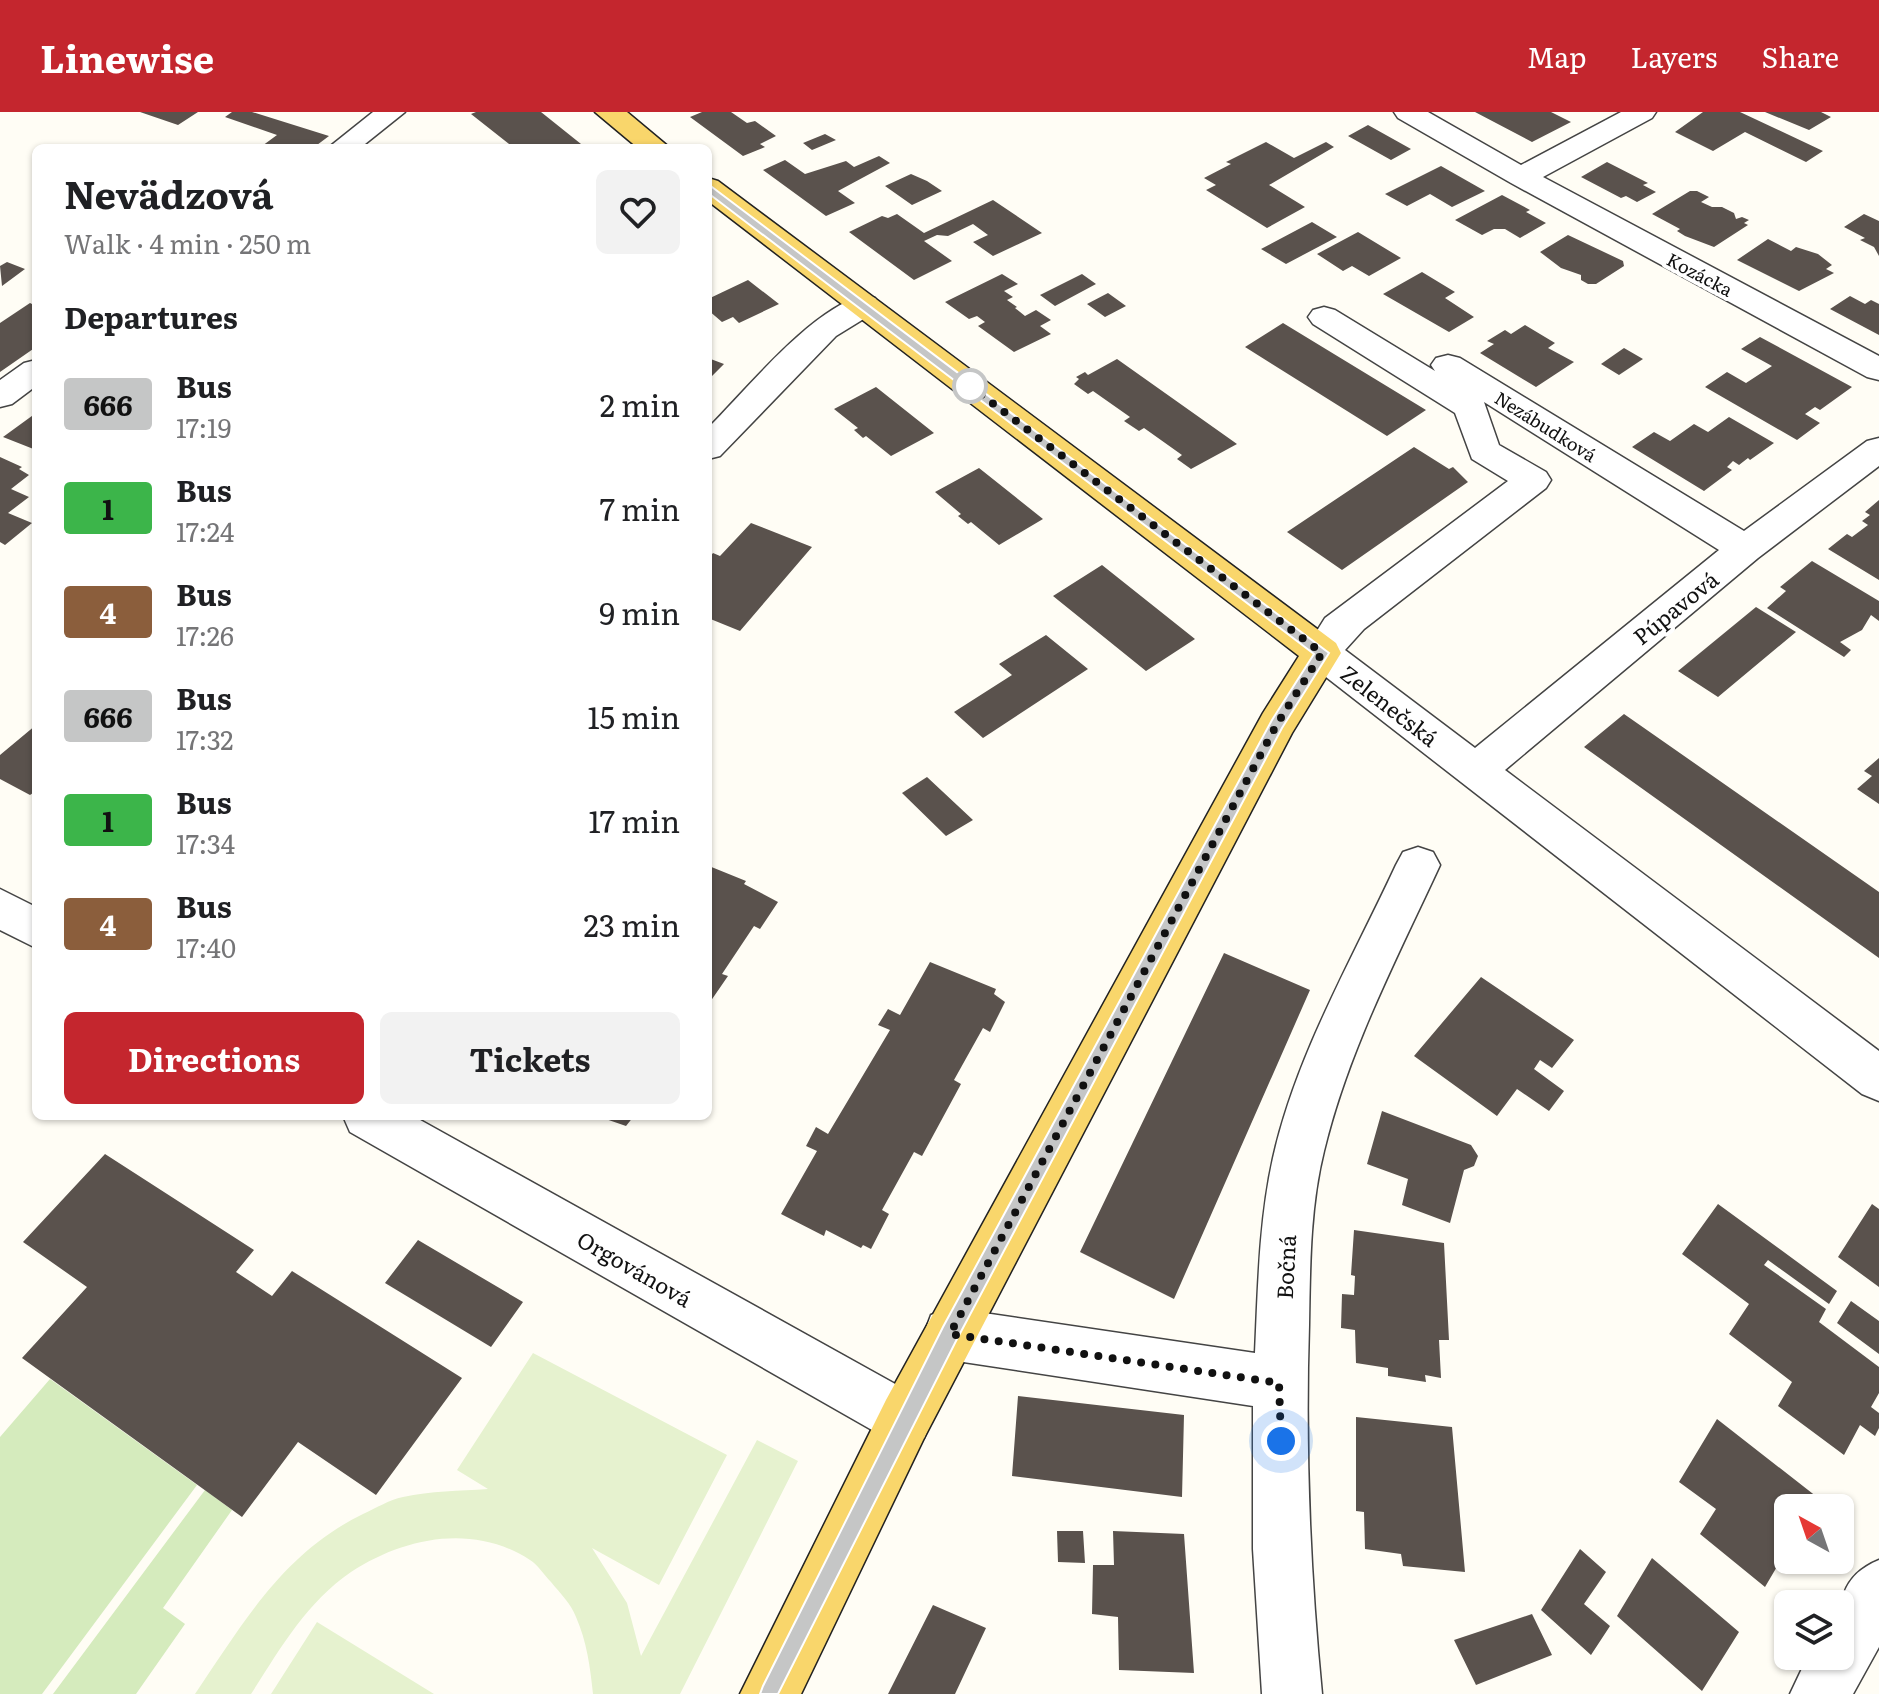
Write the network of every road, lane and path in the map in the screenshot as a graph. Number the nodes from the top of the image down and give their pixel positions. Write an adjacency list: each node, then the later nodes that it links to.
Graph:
1 (391, 112): 5 (street)
2 (609, 112): 6 (main road)
3 (1408, 112): 7 (street, Kozácka)
4 (1642, 112): 7 (street)
5 (347, 144)
6 (651, 144)
7 (1521, 177): 10 (street, Kozácka)
8 (712, 190): 9 (main road, Zelenečská)
9 (864, 305): 13 (street); 16 (main road, Zelenečská)
10 (1879, 370)
11 (32, 373): 12 (street)
12 (0, 396)
13 (712, 444)
14 (1879, 449): 15 (street, Púpavová)
15 (1745, 549): 16 (street, Nezábudková); 17 (street, Púpavová)
16 (1322, 653): 17 (street, Zelenečská); 23 (main road)
17 (1475, 771): 21 (street, Zelenečská)
18 (1418, 865): 24 (street, Bočná)
19 (0, 908): 20 (street)
20 (32, 927)
21 (1879, 1079)
22 (374, 1120): 25 (street, Orgovánová)
23 (950, 1334): 24 (street); 25 (main road)
24 (1279, 1383): 28 (street, Bočná)
25 (905, 1419): 27 (main road)
26 (1879, 1589): 29 (street)
27 (770, 1694)
28 (1292, 1694)
29 (1820, 1694)

